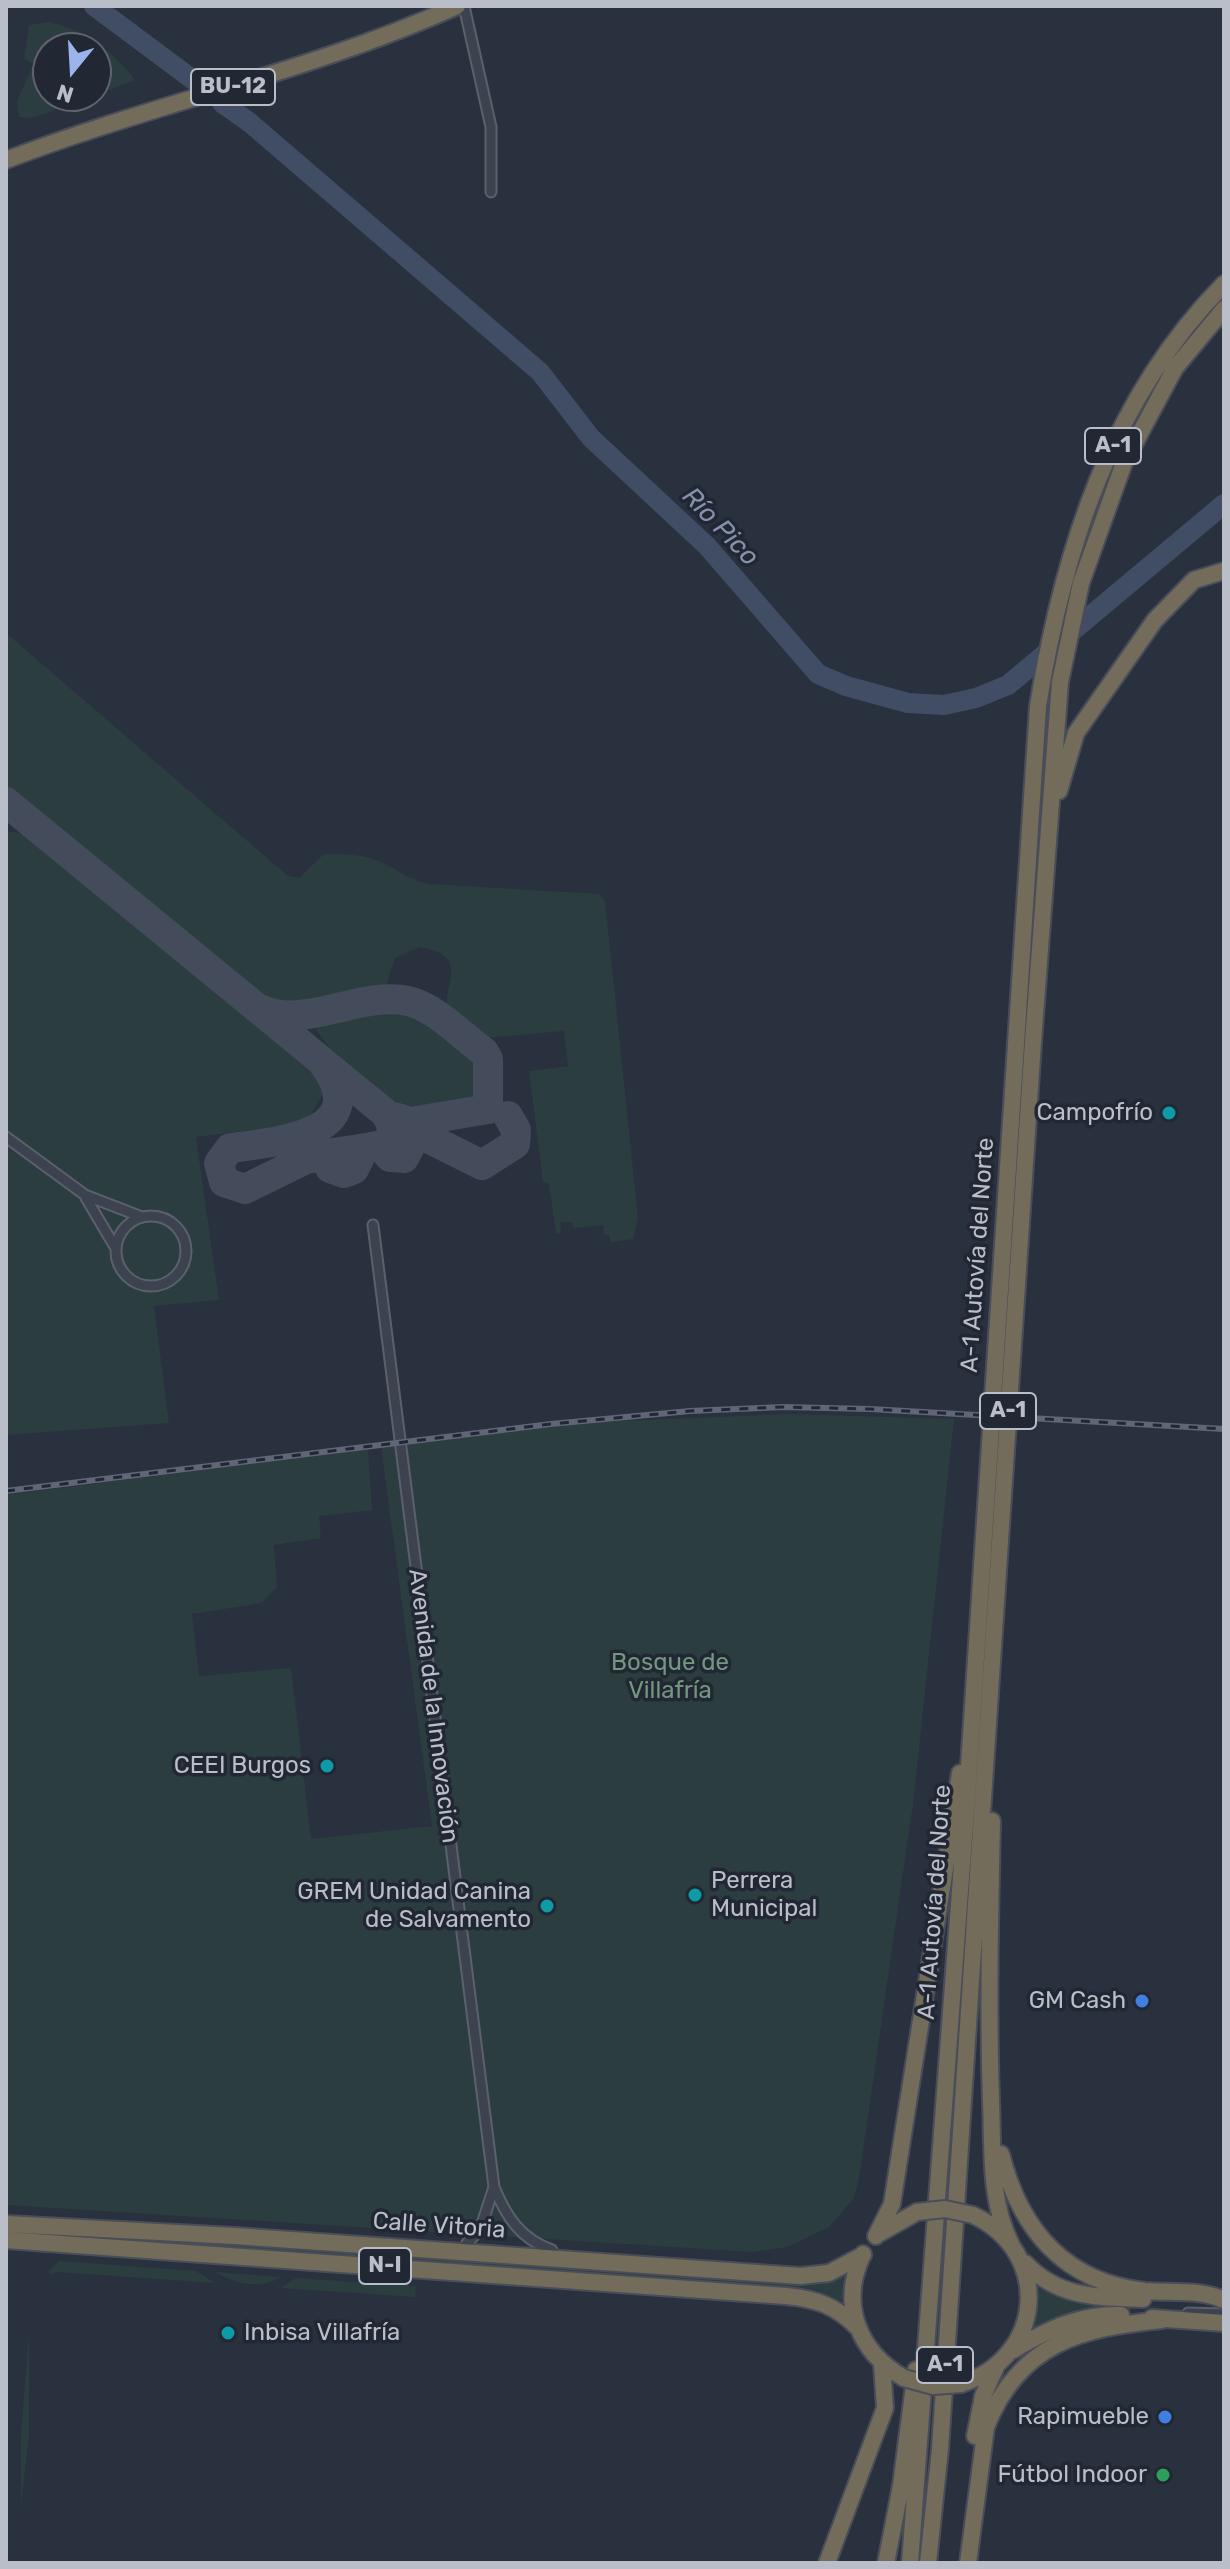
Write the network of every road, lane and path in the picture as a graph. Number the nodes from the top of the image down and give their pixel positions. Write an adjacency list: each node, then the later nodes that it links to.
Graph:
1 (457, 6): 3 (highway, BU-12)
2 (464, 6): 4 (street)
3 (6, 160)
4 (491, 192)
5 (1224, 284): 15 (highway, A-1 Autovía del Norte / A-1)
6 (1224, 309): 8 (highway, A-1 Autovía del Norte / A-1)
7 (1224, 571): 8 (highway)
8 (1033, 1042): 14 (highway, A-1 Autovía del Norte / A-1)
9 (6, 1137): 10 (street)
10 (85, 1195): 11 (street); 13 (street)
11 (142, 1217): 13 (street); 13 (street)
12 (373, 1225): 17 (street, Avenida de la Innovación)
13 (116, 1249)
14 (994, 1619): 16 (highway); 38 (highway, A-1 Autovía del Norte / A-1)
15 (977, 1641): 19 (highway, A-1); 22 (highway, A-1 Autovía del Norte / A-1)
16 (988, 2012): 24 (highway); 26 (highway)
17 (494, 2187): 21 (street, Avenida de la Innovación); 23 (street, Avenida de la Innovación)
18 (6, 2224): 25 (highway, Calle Vitoria / N-I)
19 (876, 2236): 24 (highway, N-I, bridge); 25 (highway, N-I)
20 (6, 2240): 30 (highway, Calle Vitoria / N-I)
21 (467, 2243)
22 (934, 2249): 36 (highway); 37 (highway, A-1 Autovía del Norte / A-1)
23 (552, 2250)
24 (1014, 2250): 26 (highway); 31 (highway, N-I)
25 (863, 2255): 30 (highway, N-I)
26 (1224, 2302)
27 (1224, 2314): 28 (street)
28 (1162, 2320): 29 (highway); 31 (highway); 34 (highway)
29 (1224, 2323)
30 (857, 2327): 32 (highway, N-I)
31 (1011, 2351): 33 (highway, N-I)
32 (882, 2364): 33 (highway, N-I, bridge); 35 (highway)
33 (996, 2367): 34 (highway)
34 (968, 2556)
35 (827, 2563)
36 (886, 2563)
37 (910, 2563)
38 (928, 2563)

